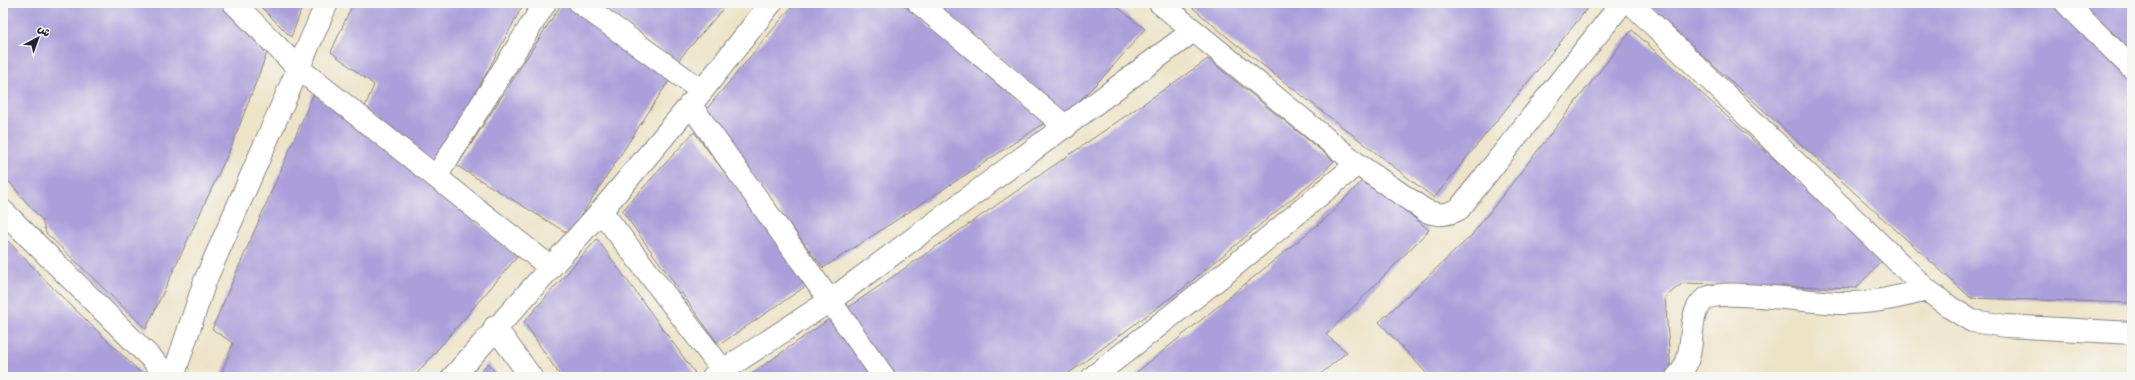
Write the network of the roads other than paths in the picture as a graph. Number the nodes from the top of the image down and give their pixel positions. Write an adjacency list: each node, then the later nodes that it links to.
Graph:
1 (234, 3): 12 (street)
2 (327, 3): 12 (street)
3 (545, 3): 17 (street)
4 (580, 3): 14 (street)
5 (772, 3): 14 (street)
6 (919, 3): 15 (street)
7 (1160, 3): 11 (street)
8 (1622, 3): 16 (street)
9 (1630, 3): 21 (street)
10 (2066, 3): 13 (street)
11 (1193, 31): 15 (street); 16 (street)
12 (298, 68): 17 (street); 26 (street)
13 (2132, 68)
14 (696, 98): 19 (street); 22 (street)
15 (1066, 127): 22 (street)
16 (1357, 164): 30 (street)
17 (436, 177): 20 (street)
18 (3, 211): 26 (street)
19 (600, 211): 20 (street); 25 (street)
20 (550, 267): 23 (street)
21 (1927, 290): 24 (street); 31 (street)
22 (831, 300): 25 (street); 29 (street)
23 (495, 327): 27 (street); 28 (street)
24 (2132, 333)
25 (721, 375)
26 (172, 377)
27 (453, 377)
28 (531, 377)
29 (884, 377)
30 (1093, 377)
31 (1677, 377)

